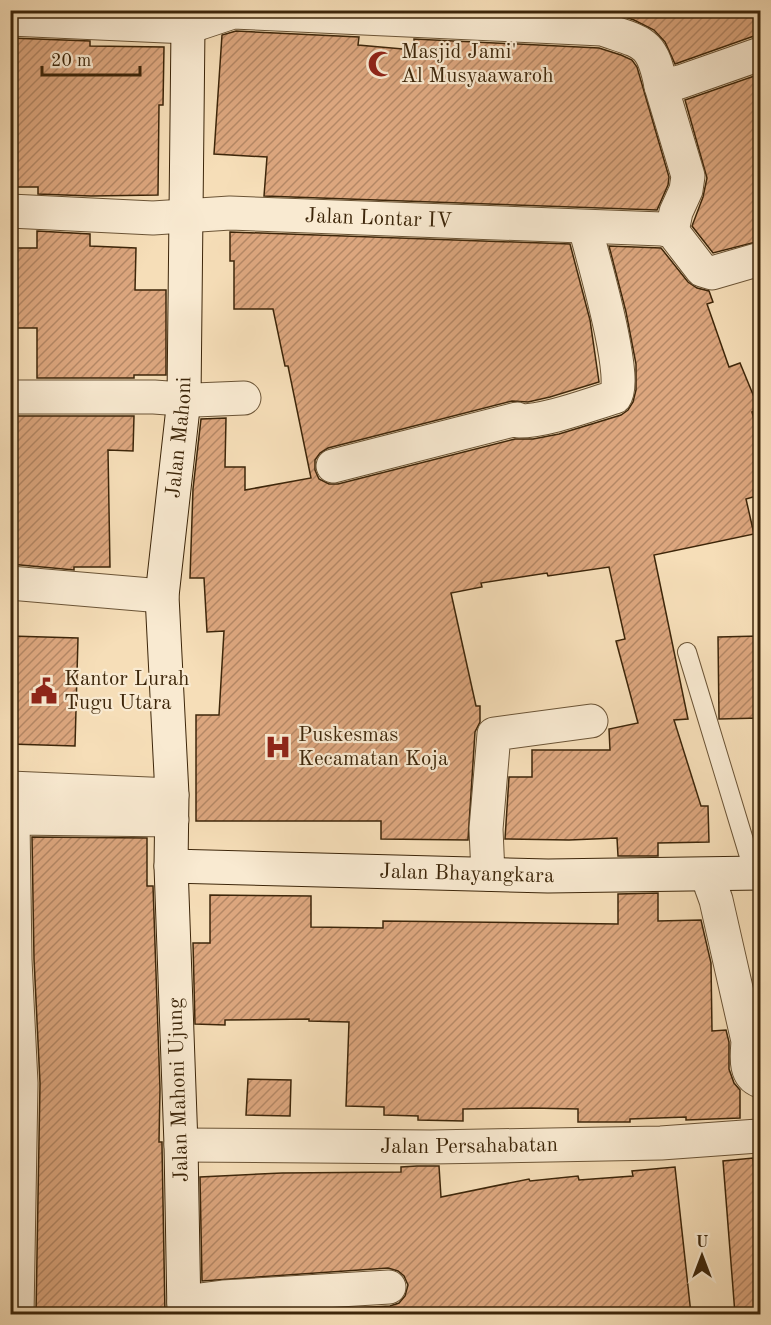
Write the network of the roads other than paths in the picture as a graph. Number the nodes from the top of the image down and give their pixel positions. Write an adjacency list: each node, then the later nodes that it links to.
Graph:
1 (10, 19): 2 (street)
2 (190, 19): 4 (street); 6 (street, Jalan Mahoni)
3 (760, 54): 4 (street)
4 (661, 86): 8 (street)
5 (10, 211): 6 (street, Jalan Lontar IV)
6 (187, 215): 7 (street, Jalan Lontar IV); 12 (street, Jalan Mahoni)
7 (585, 227): 8 (street, Jalan Lontar IV); 13 (street)
8 (672, 231): 9 (street)
9 (760, 259)
10 (10, 397): 12 (street)
11 (244, 398): 12 (street)
12 (184, 399): 15 (street, Jalan Mahoni)
13 (333, 466)
14 (10, 583): 15 (street)
15 (162, 596): 19 (street, Jalan Mahoni)
16 (687, 652): 21 (lane)
17 (591, 721): 22 (street)
18 (10, 788): 19 (street)
19 (172, 807): 20 (street, Jalan Mahoni); 29 (street)
20 (171, 866): 22 (street, Jalan Bhayangkara); 26 (street, Jalan Mahoni Ujung)
21 (757, 873): 23 (street, Jalan Bhayangkara)
22 (488, 874): 23 (street, Jalan Bhayangkara)
23 (707, 875): 24 (street)
24 (760, 1081)
25 (758, 1136): 26 (street, Jalan Persahabatan)
26 (181, 1144): 28 (street, Jalan Mahoni Ujung)
27 (389, 1287): 28 (street)
28 (184, 1308)
29 (17, 1314)

